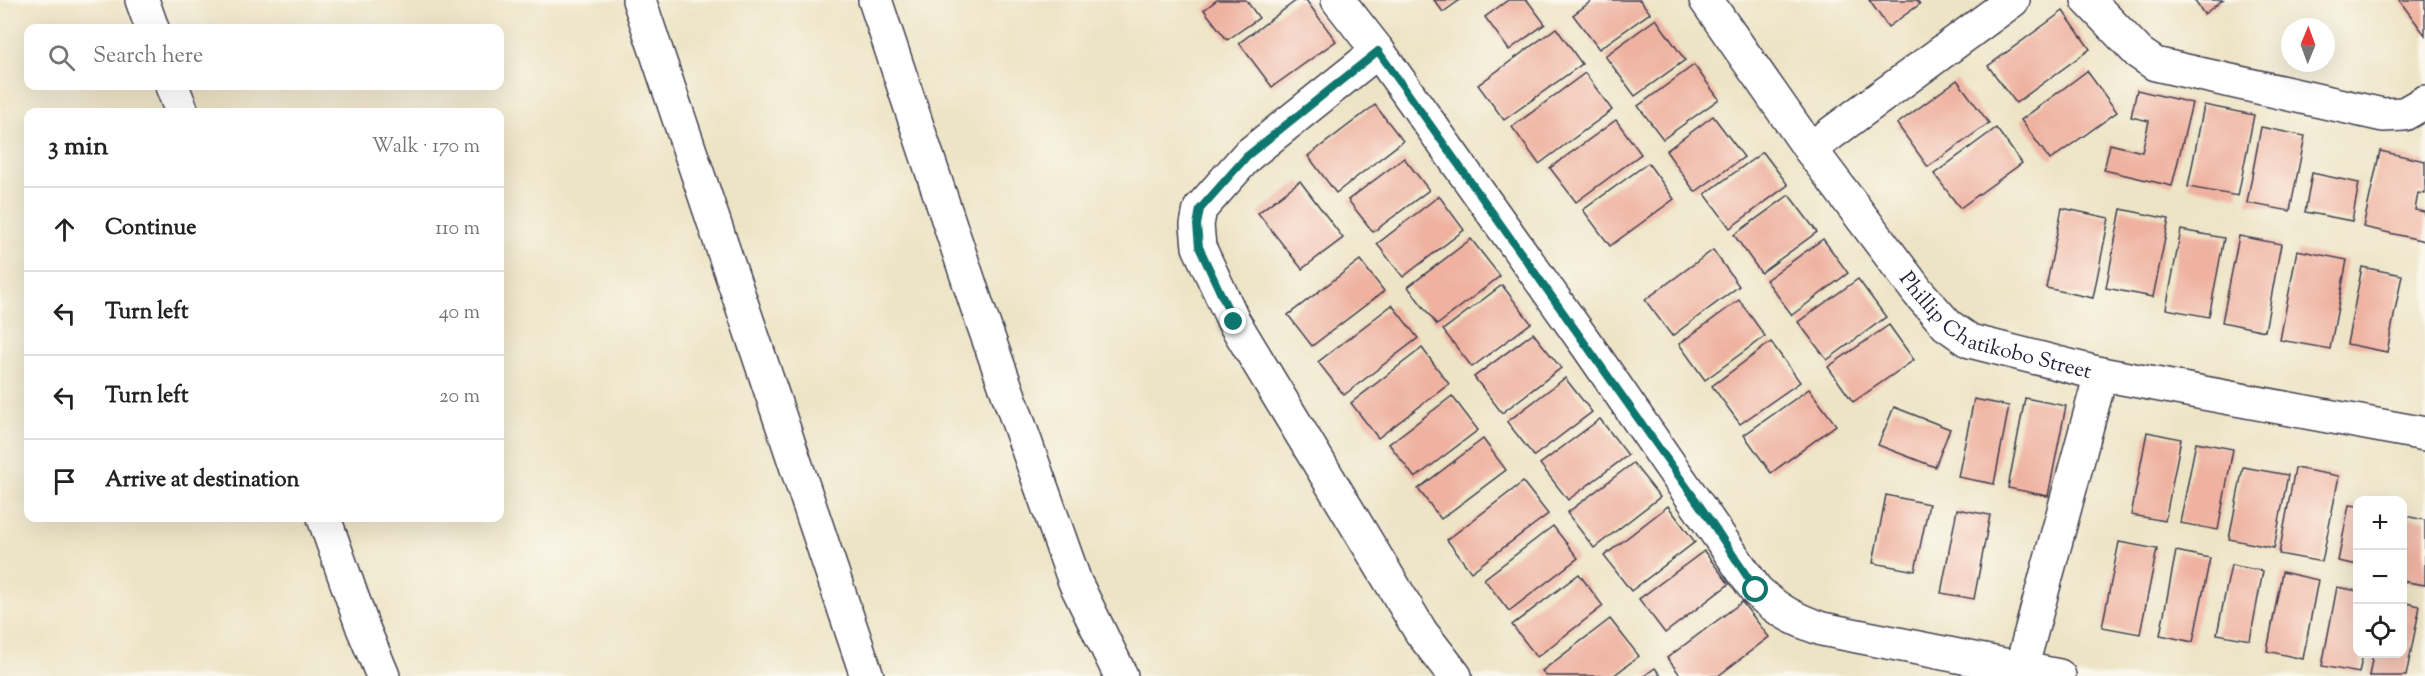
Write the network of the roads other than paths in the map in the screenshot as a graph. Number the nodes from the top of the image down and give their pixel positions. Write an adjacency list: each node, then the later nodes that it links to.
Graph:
1 (142, 0): 8 (street)
2 (639, 0): 19 (street)
3 (875, 0): 20 (street)
4 (1338, 0): 9 (street)
5 (1706, 0): 13 (street, Phillip Chatikobo Street)
6 (2013, 0): 13 (street)
7 (2088, 0): 11 (street)
8 (151, 24)
9 (1378, 51): 17 (street); 21 (street)
10 (174, 90): 12 (street)
11 (2425, 102)
12 (180, 108)
13 (1810, 148): 14 (street, Phillip Chatikobo Street)
14 (2101, 374): 15 (street, Phillip Chatikobo Street); 17 (street)
15 (2425, 435)
16 (325, 522): 18 (street)
17 (2021, 669): 22 (street)
18 (383, 676)
19 (867, 676)
20 (1121, 676)
21 (1455, 676)
22 (2059, 676)

